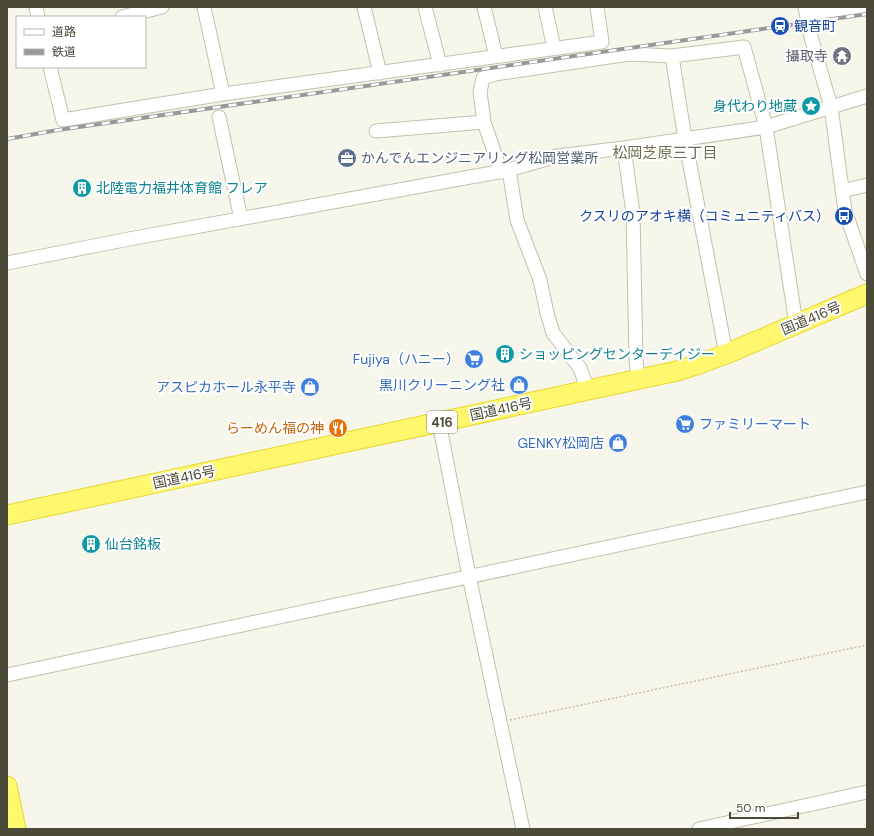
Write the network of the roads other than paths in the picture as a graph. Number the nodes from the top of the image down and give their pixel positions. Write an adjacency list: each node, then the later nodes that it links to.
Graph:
1 (162, 7): 10 (street)
2 (204, 7): 17 (street)
3 (364, 7): 16 (street)
4 (425, 7): 14 (street)
5 (484, 7): 12 (street)
6 (545, 7): 11 (street)
7 (597, 7): 11 (street)
8 (867, 7): 9 (street)
9 (806, 11): 19 (street)
10 (126, 16)
11 (554, 48): 12 (street)
12 (496, 56): 14 (street)
13 (672, 56): 21 (street); 22 (street); 24 (street)
14 (440, 65): 16 (street)
15 (50, 68): 17 (street)
16 (380, 73): 17 (street)
17 (223, 94)
18 (867, 96): 19 (street)
19 (831, 107): 22 (street); 28 (street)
20 (219, 117): 29 (street)
21 (484, 122): 23 (street); 26 (street)
22 (766, 127): 24 (street); 33 (street)
23 (376, 131)
24 (685, 139): 25 (street); 34 (street)
25 (624, 148): 26 (street); 35 (street)
26 (505, 171): 29 (street); 36 (street)
27 (867, 185): 28 (street)
28 (842, 192): 31 (street)
29 (241, 219): 30 (street)
30 (7, 263)
31 (867, 274)
32 (867, 294): 33 (highway, 国道416号 / 416)
33 (796, 324): 34 (highway, 国道416号 / 416)
34 (726, 354): 35 (highway, 国道416号 / 416)
35 (638, 380): 36 (highway, 国道416号 / 416)
36 (588, 391): 37 (highway, 国道416号 / 416)
37 (439, 422): 39 (highway, 国道416号 / 416); 40 (street)
38 (867, 492): 40 (street)
39 (7, 515)
40 (469, 576): 41 (street); 45 (street)
41 (7, 675)
42 (7, 786): 44 (highway)
43 (867, 792): 46 (street)
44 (16, 829)
45 (523, 829)
46 (699, 829)

